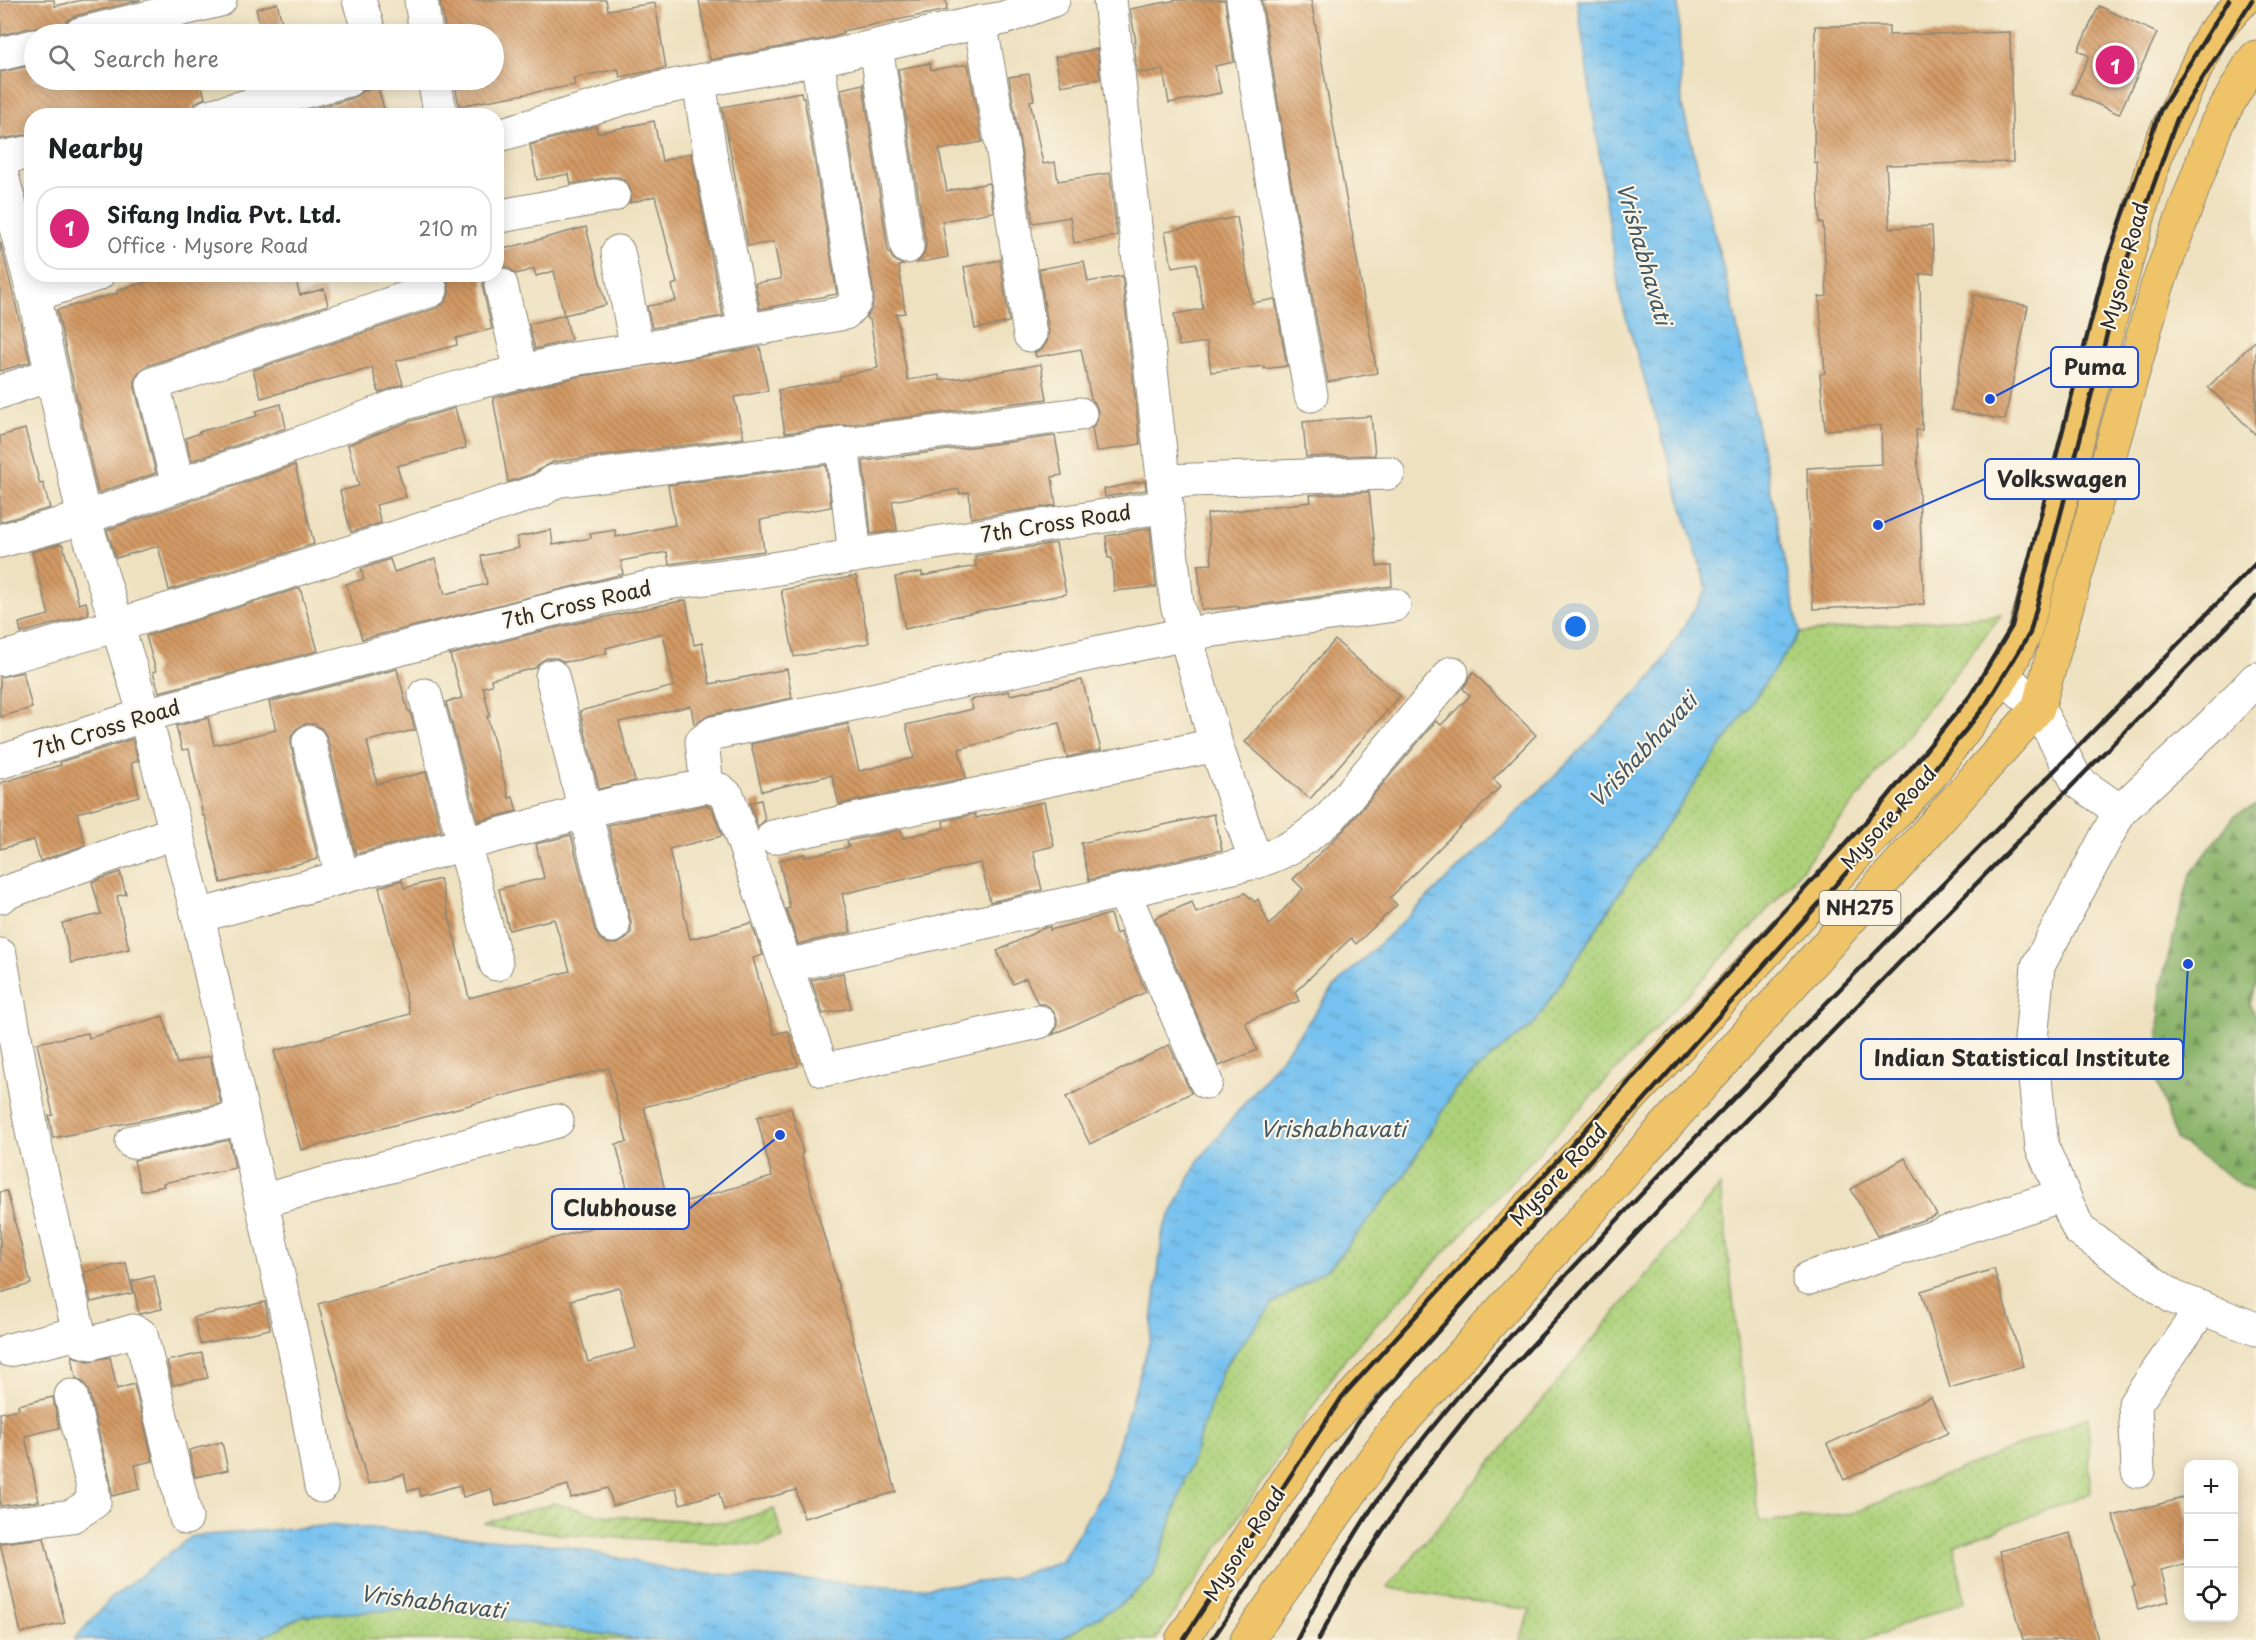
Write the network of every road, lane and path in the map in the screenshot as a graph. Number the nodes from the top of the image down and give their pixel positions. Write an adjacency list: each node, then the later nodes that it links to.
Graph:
1 (220, 0): 9 (street)
2 (359, 0): 10 (street)
3 (421, 0): 11 (street)
4 (1053, 0): 8 (street)
5 (1110, 0): 47 (street)
6 (1243, 0): 42 (street)
7 (2243, 0): 57 (highway, Mysore Road / NH275)
8 (995, 14): 12 (street); 37 (street)
9 (121, 24)
10 (367, 24)
11 (425, 24)
12 (876, 47): 16 (street); 28 (street)
13 (24, 48): 14 (street)
14 (0, 54)
15 (2256, 57): 60 (highway, Mysore Road / NH275)
16 (817, 59): 17 (street); 36 (street)
17 (699, 81): 22 (street); 36 (street)
18 (309, 90): 20 (street)
19 (436, 90): 21 (street)
20 (240, 108)
21 (439, 108)
22 (504, 134)
23 (24, 154): 24 (street)
24 (0, 158)
25 (0, 168): 30 (street)
26 (613, 195): 27 (street)
27 (504, 215)
28 (907, 247)
29 (618, 252): 38 (street)
30 (24, 258)
31 (30, 282): 35 (street)
32 (75, 282): 35 (street)
33 (501, 285): 39 (street)
34 (431, 290): 46 (street)
35 (34, 296): 40 (street)
36 (745, 329): 38 (street)
37 (1030, 335)
38 (638, 350): 39 (street)
39 (521, 372): 46 (street)
40 (52, 374): 41 (street); 48 (street)
41 (0, 392)
42 (1311, 395)
43 (1080, 414): 44 (street)
44 (842, 443): 50 (street); 52 (street)
45 (1388, 473): 47 (street, 7th Cross Road)
46 (178, 485): 48 (street)
47 (1165, 494): 50 (street, 7th Cross Road); 53 (street)
48 (84, 518): 49 (street); 52 (street)
49 (0, 541)
50 (855, 556): 61 (street, 7th Cross Road)
51 (1394, 605): 53 (street)
52 (118, 626): 54 (street); 61 (street)
53 (1186, 634): 63 (street); 65 (street)
54 (0, 659)
55 (1452, 673): 71 (street)
56 (552, 676): 66 (street)
57 (2004, 676): 60 (street); 97 (highway, Mysore Road / NH275)
58 (2256, 680): 67 (street)
59 (425, 695): 70 (street)
60 (2038, 708): 67 (street); 98 (highway, Mysore Road / NH275)
61 (145, 716): 64 (street, 7th Cross Road); 68 (street)
62 (309, 742): 72 (street)
63 (1216, 745): 69 (street); 71 (street)
64 (0, 762)
65 (707, 786): 66 (street); 79 (street)
66 (586, 811): 70 (street); 76 (street)
67 (2121, 811): 85 (street)
68 (176, 832): 74 (street); 75 (street)
69 (773, 837)
70 (465, 844): 72 (street); 78 (street)
71 (1256, 862): 73 (street)
72 (342, 877): 75 (street)
73 (1123, 891): 79 (street); 81 (street)
74 (0, 897)
75 (198, 916): 82 (street)
76 (613, 926)
77 (0, 955): 90 (street)
78 (496, 963)
79 (786, 966): 80 (street)
80 (1039, 1022)
81 (1206, 1082)
82 (243, 1118): 84 (street); 86 (street)
83 (557, 1121): 86 (street)
84 (132, 1142)
85 (2063, 1195): 87 (street); 88 (street)
86 (261, 1201): 94 (street)
87 (1809, 1278)
88 (2202, 1308): 89 (street); 93 (street)
89 (2256, 1329)
90 (79, 1333): 91 (street); 95 (street)
91 (9, 1350)
92 (70, 1396): 96 (street)
93 (2138, 1472)
94 (321, 1486)
95 (186, 1518)
96 (0, 1525)
97 (1182, 1640)
98 (1247, 1640)

